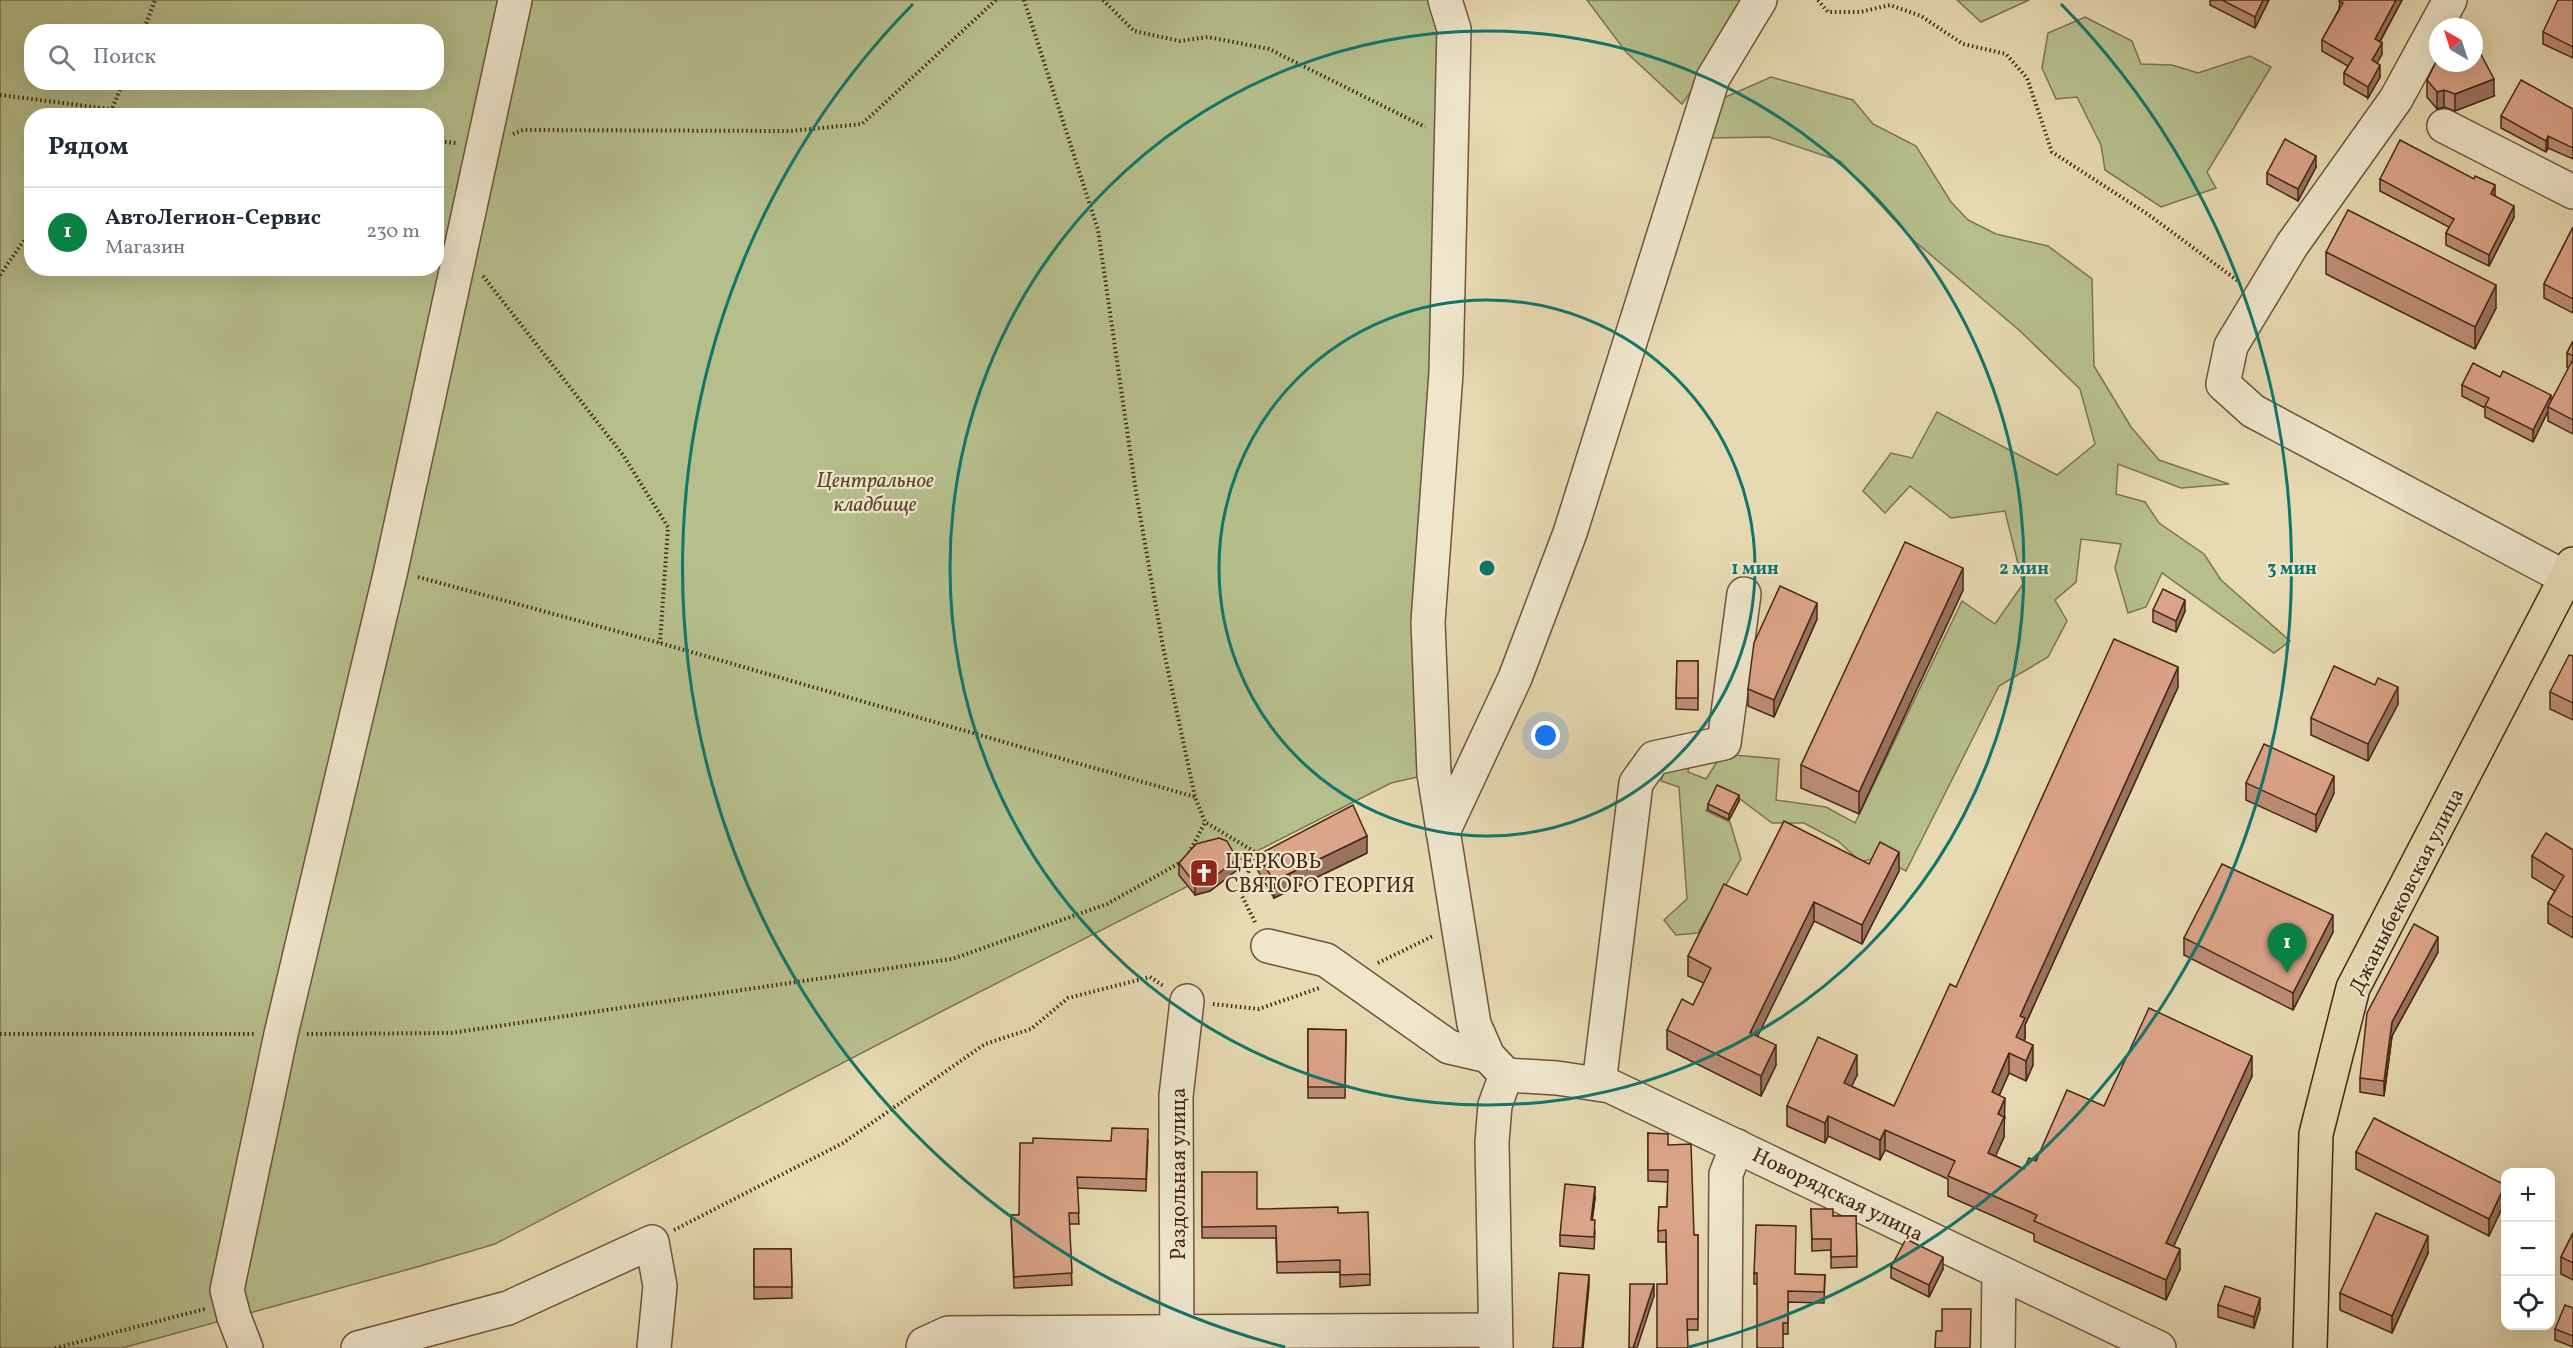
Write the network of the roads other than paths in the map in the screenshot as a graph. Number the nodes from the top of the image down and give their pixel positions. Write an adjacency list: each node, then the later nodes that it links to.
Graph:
1 (515, 0): 19 (street)
2 (1445, 0): 9 (street)
3 (1760, 0): 9 (street)
4 (2450, 0): 7 (street)
5 (2444, 126): 6 (street)
6 (2573, 192)
7 (2569, 571): 25 (main road, Джаныбековская улица)
8 (1744, 594): 13 (street)
9 (1443, 832): 12 (street)
10 (1268, 946): 12 (street, Новорядская улица)
11 (1187, 1001): 17 (street, Раздольная улица)
12 (1497, 1065): 13 (street, Новорядская улица); 16 (street)
13 (1599, 1084): 14 (street, Новорядская улица)
14 (1737, 1146): 15 (street, Новорядская улица); 22 (street)
15 (1999, 1272): 23 (street); 24 (street, Новорядская улица)
16 (1495, 1339): 17 (street)
17 (1177, 1340): 18 (street)
18 (924, 1346)
19 (246, 1348)
20 (358, 1348): 21 (street)
21 (654, 1348)
22 (1725, 1348)
23 (1998, 1348)
24 (2159, 1348)
25 (2310, 1348)

